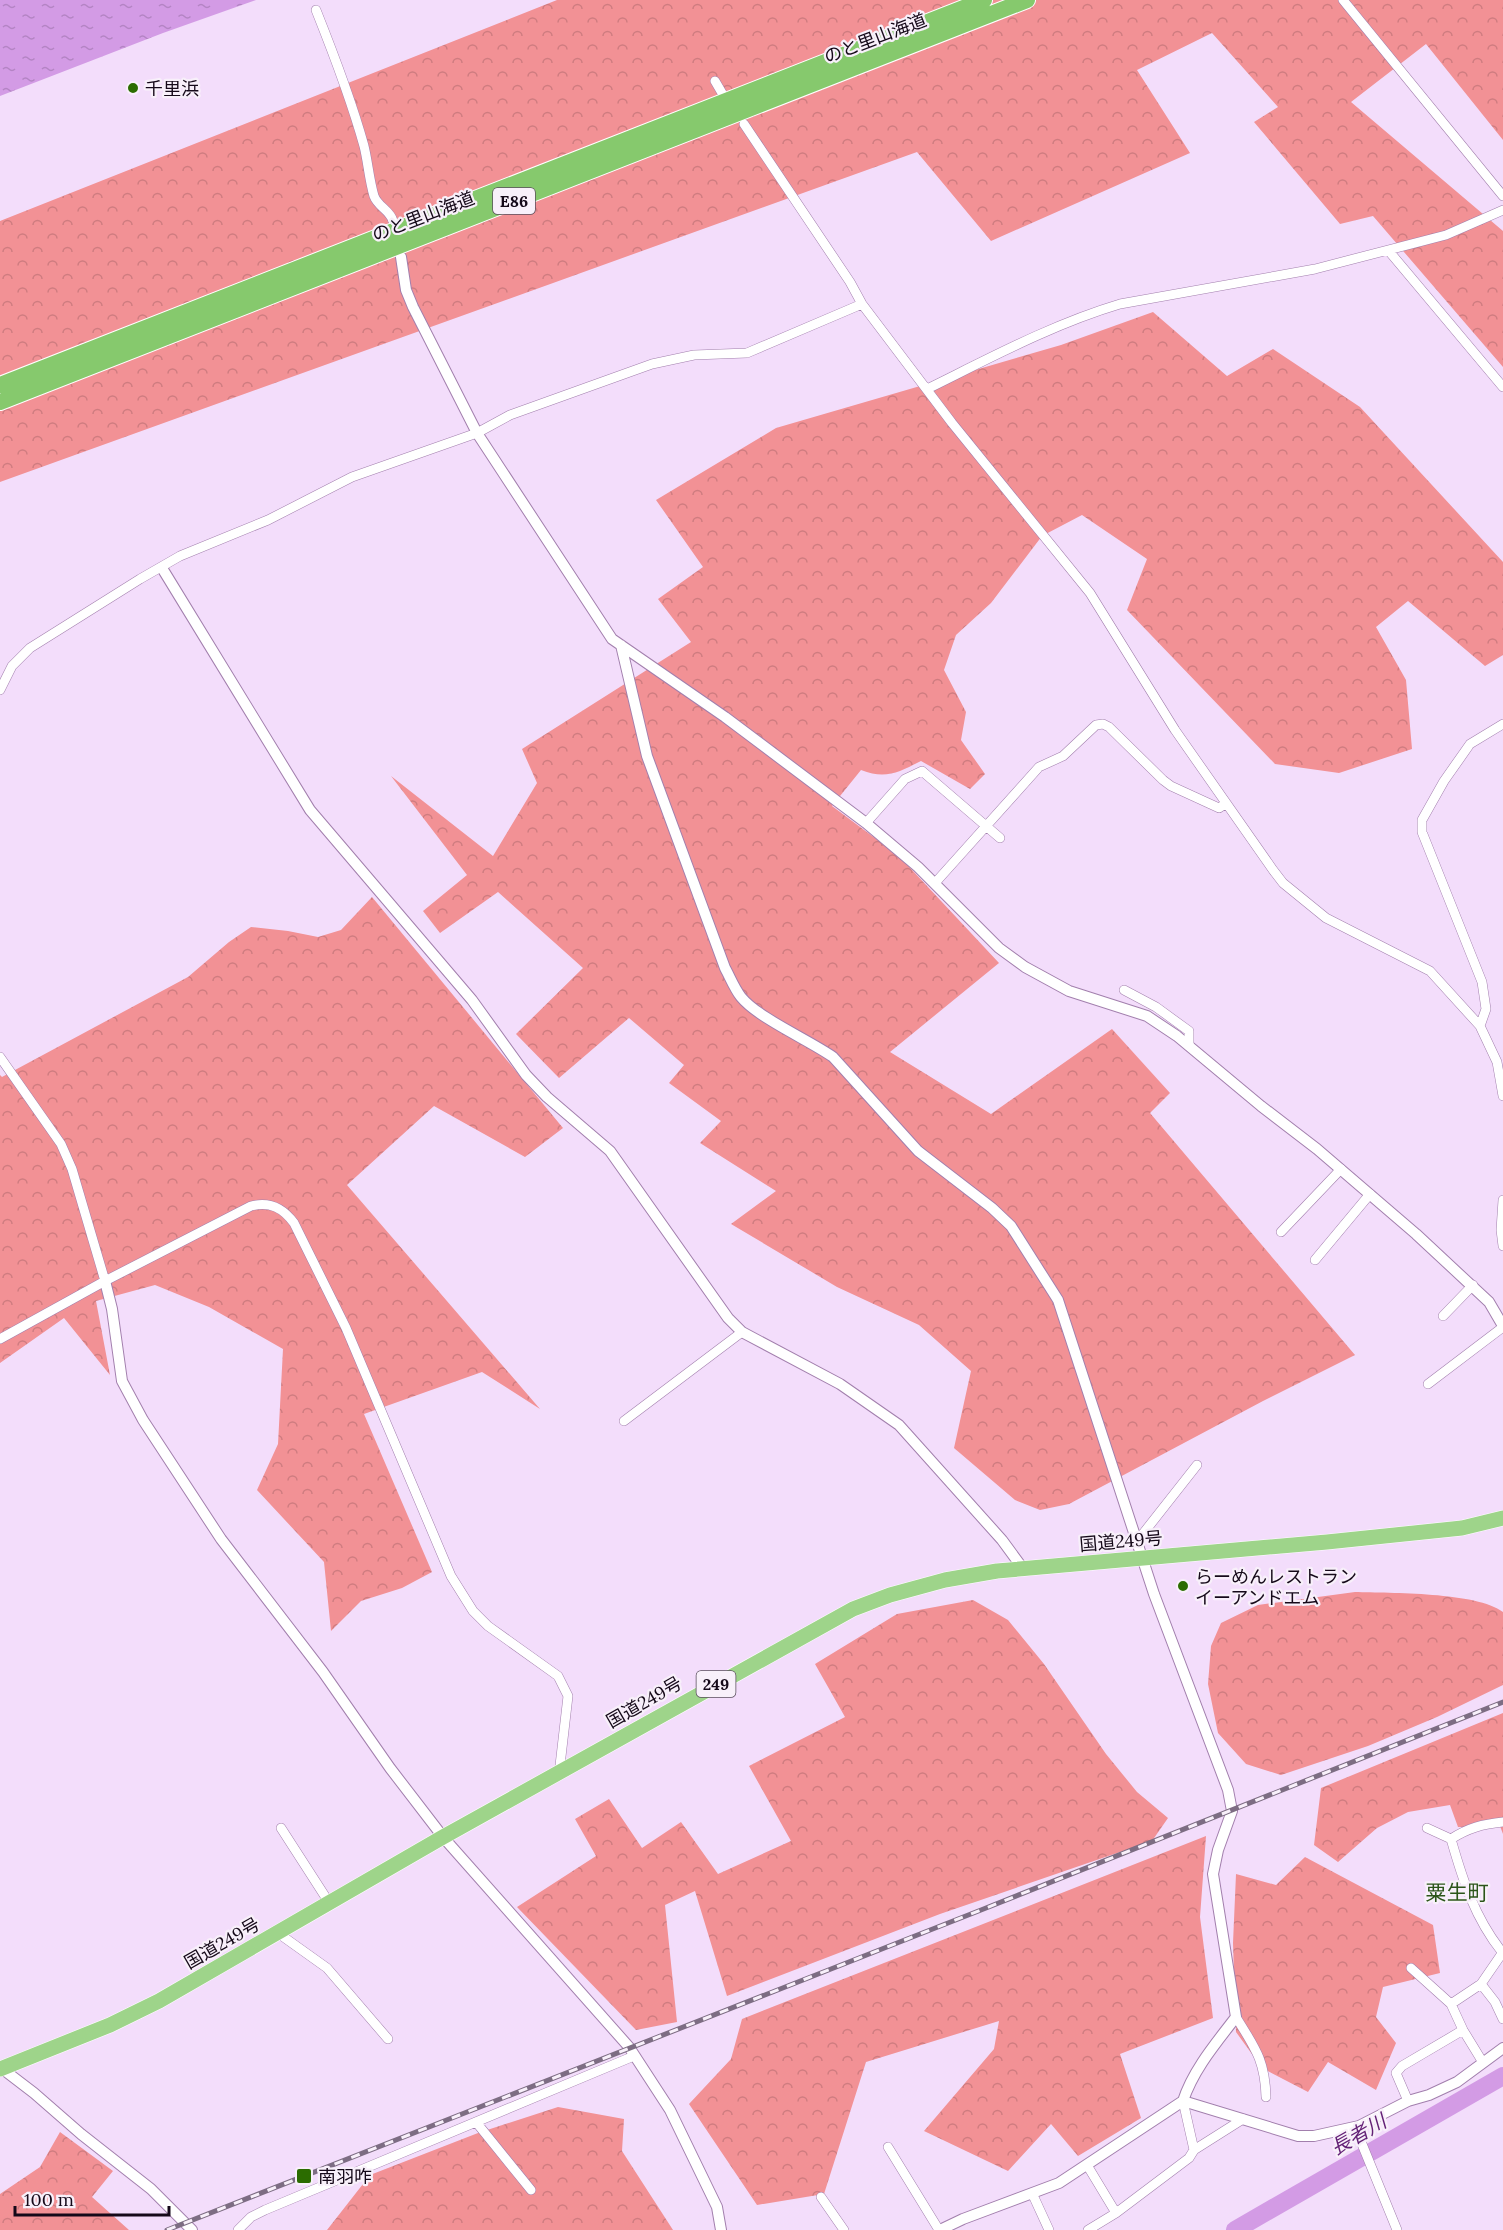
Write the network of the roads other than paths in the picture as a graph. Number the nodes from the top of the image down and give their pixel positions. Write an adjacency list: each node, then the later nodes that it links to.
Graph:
1 (984, 0): 14 (highway, のと里山海道 / E86)
2 (1027, 0): 17 (highway, のと里山海道 / E86)
3 (1343, 0): 8 (street)
4 (316, 10): 10 (street)
5 (715, 81): 6 (street)
6 (722, 93)
7 (744, 124): 13 (street)
8 (1503, 196)
9 (1503, 210): 11 (street)
10 (393, 221)
11 (1388, 250): 15 (street); 16 (street)
12 (401, 257): 18 (street)
13 (862, 304): 16 (street); 18 (street)
14 (0, 385)
15 (1503, 387)
16 (927, 389): 23 (street)
17 (0, 402)
18 (477, 433): 19 (street); 20 (street)
19 (162, 568): 21 (street); 44 (street)
20 (621, 645): 24 (street); 50 (street)
21 (0, 690)
22 (1503, 724): 29 (street)
23 (1225, 804): 25 (street); 29 (street)
24 (866, 823): 25 (street); 27 (street)
25 (985, 825): 26 (street); 27 (street)
26 (1000, 838)
27 (935, 883): 30 (street)
28 (1124, 990): 30 (street)
29 (1480, 1026): 32 (street)
30 (1189, 1046): 33 (street)
31 (0, 1057): 40 (street)
32 (1503, 1096)
33 (1341, 1169): 34 (street); 37 (street)
34 (1370, 1194): 39 (street); 41 (street)
35 (1503, 1200): 36 (street)
36 (1503, 1215): 38 (street)
37 (1281, 1232)
38 (1503, 1246)
39 (1315, 1260)
40 (105, 1281): 45 (street); 53 (street); 57 (street)
41 (1473, 1285): 42 (street); 43 (street)
42 (1443, 1316)
43 (1503, 1327): 46 (street)
44 (742, 1332): 47 (street); 52 (street)
45 (0, 1339)
46 (1428, 1384)
47 (624, 1421)
48 (1197, 1465): 50 (street)
49 (1503, 1518): 51 (highway, 国道249号 / 249)
50 (1138, 1540): 51 (street)
51 (1143, 1558): 52 (highway, 国道249号 / 249); 65 (street)
52 (1024, 1570): 53 (highway, 国道249号 / 249)
53 (559, 1774): 57 (highway, 国道249号 / 249)
54 (1503, 1822): 58 (street)
55 (280, 1828): 59 (street)
56 (1427, 1828): 58 (street)
57 (443, 1837): 59 (highway, 国道249号 / 249); 70 (street)
58 (1452, 1839): 61 (street)
59 (330, 1904): 60 (highway, 国道249号 / 249)
60 (278, 1933): 68 (street); 72 (highway, 国道249号 / 249)
61 (1503, 1952): 63 (street)
62 (1411, 1968): 64 (street)
63 (1481, 1984): 64 (street); 66 (street)
64 (1451, 2004): 67 (street)
65 (1236, 2017): 73 (street); 75 (street)
66 (1503, 2019)
67 (1463, 2030): 71 (street); 74 (street)
68 (388, 2040)
69 (1503, 2048): 71 (street)
70 (634, 2056): 77 (street); 88 (street)
71 (1482, 2061): 74 (street)
72 (1, 2068): 86 (street)
73 (1266, 2097)
74 (1408, 2101): 78 (street)
75 (1184, 2102): 76 (street); 80 (street); 81 (street)
76 (1243, 2119): 78 (street); 80 (street)
77 (476, 2122): 82 (street); 87 (street)
78 (1359, 2126): 93 (street)
79 (888, 2147): 90 (street)
80 (1194, 2150): 85 (street)
81 (1087, 2165): 83 (street); 85 (street)
82 (531, 2190)
83 (1032, 2193): 90 (street); 91 (street)
84 (821, 2197): 89 (street)
85 (1116, 2213): 92 (street)
86 (192, 2230)
87 (238, 2230)
88 (721, 2230)
89 (844, 2230)
90 (939, 2230)
91 (1050, 2230)
92 (1088, 2230)
93 (1397, 2230)

